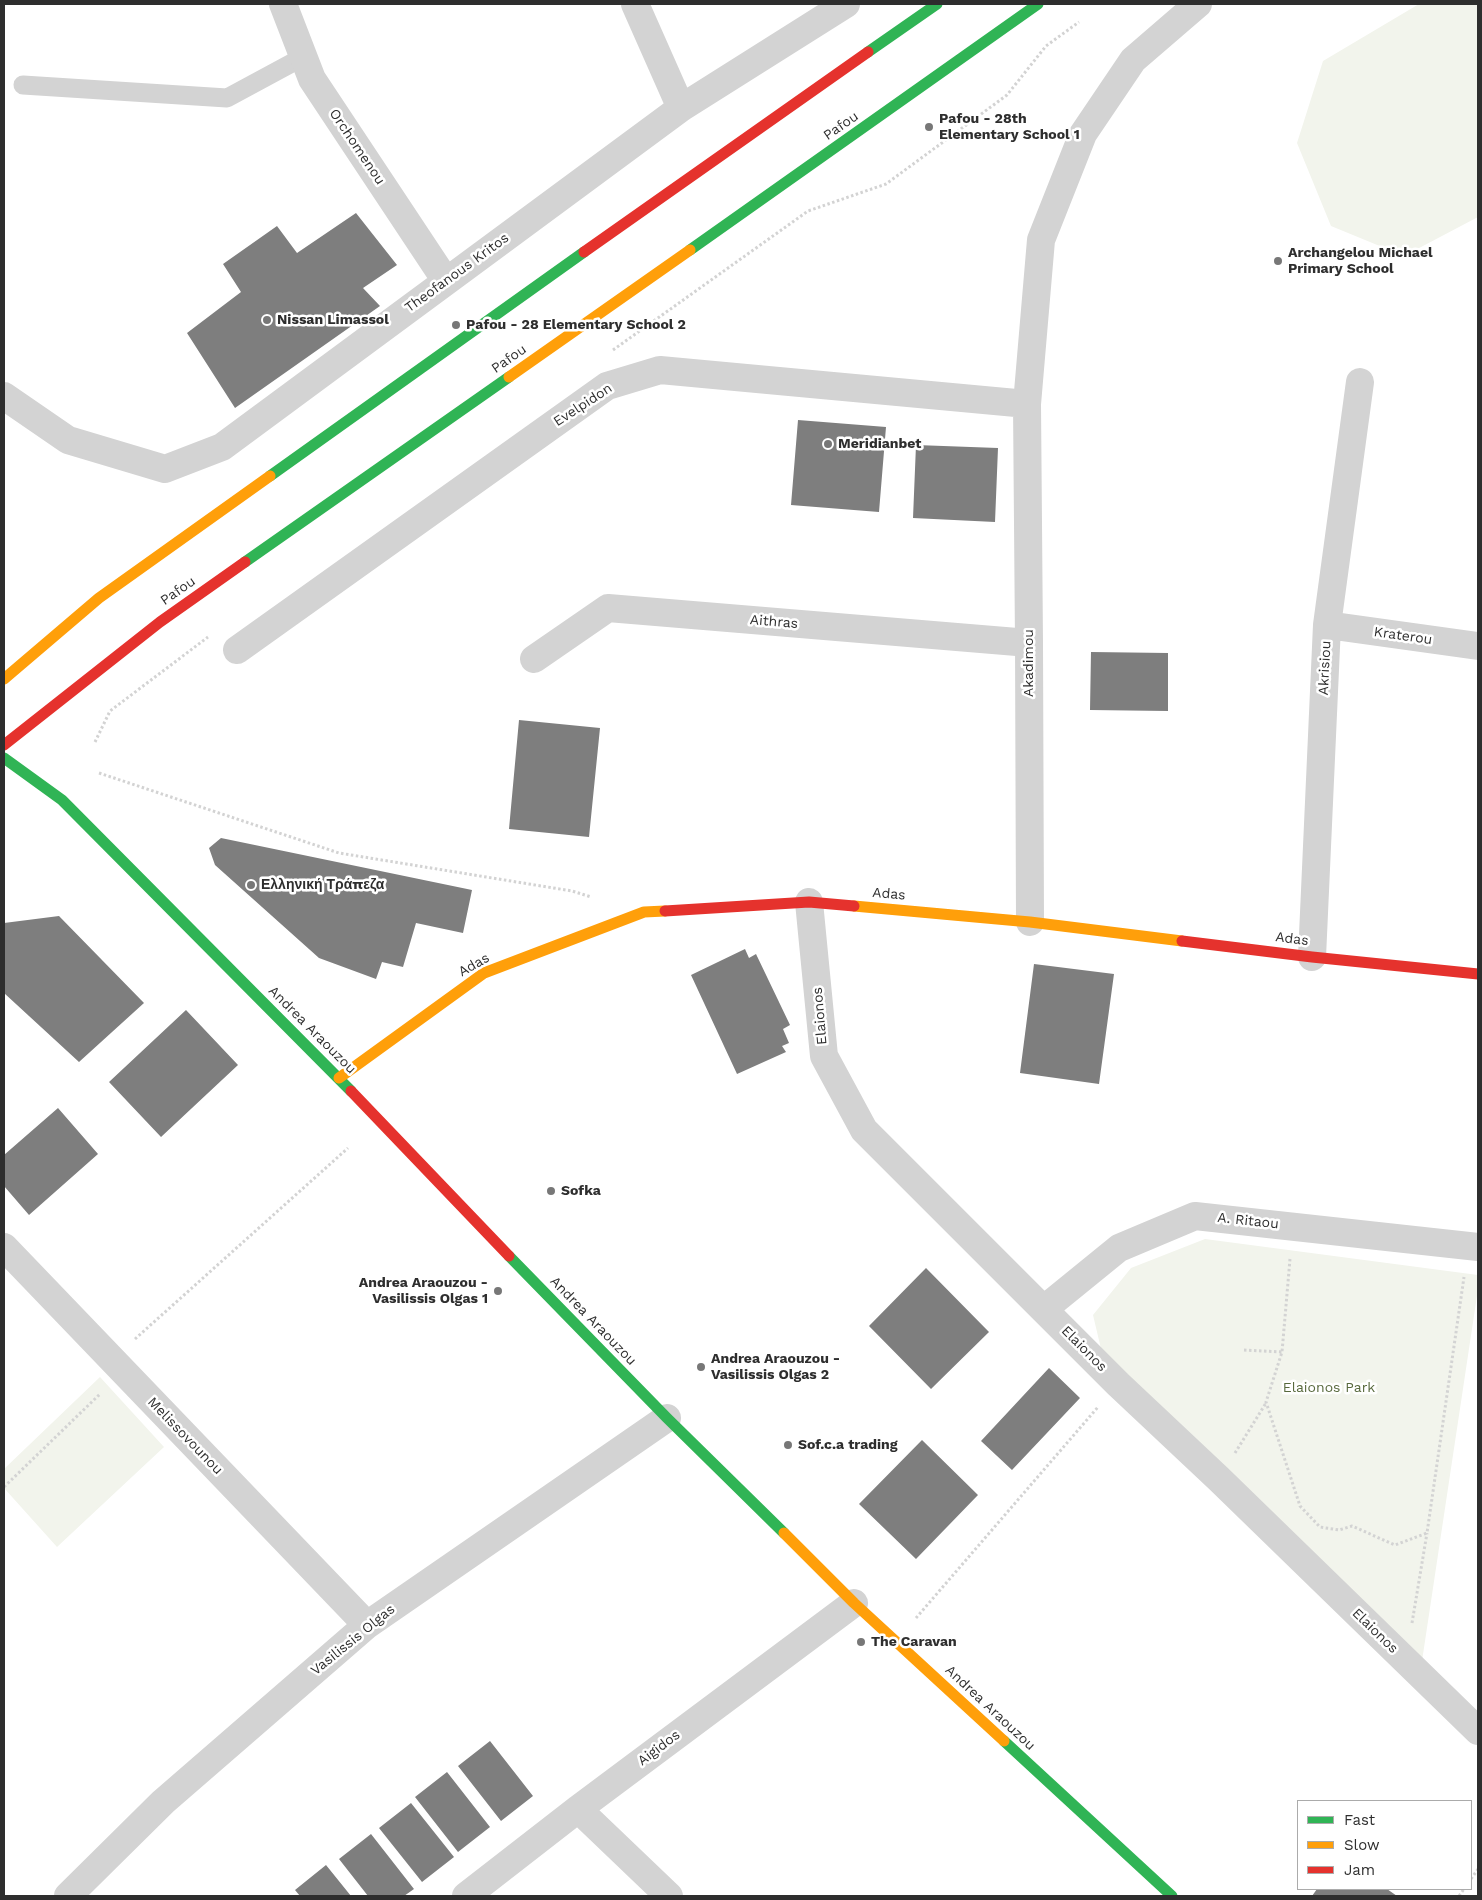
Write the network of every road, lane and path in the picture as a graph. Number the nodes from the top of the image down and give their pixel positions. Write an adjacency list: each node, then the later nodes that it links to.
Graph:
1 (284, 4): 7 (street, Orchomenou)
2 (635, 4): 9 (street)
3 (846, 4): 9 (street, Theofanous Kritos)
4 (937, 4): 19 (main road)
5 (1038, 4): 20 (main road, Pafou)
6 (1198, 4): 13 (street, Akadimou)
7 (303, 58): 8 (lane); 10 (street, Orchomenou)
8 (22, 85)
9 (680, 108): 10 (street, Theofanous Kritos)
10 (446, 281): 12 (street, Theofanous Kritos)
11 (1360, 382): 14 (street, Akrisiou)
12 (4, 396)
13 (1027, 404): 15 (street, Akadimou); 17 (street, Evelpidon)
14 (1327, 625): 16 (street, Kraterou); 26 (street, Akrisiou)
15 (1030, 643): 18 (street, Aithras); 25 (street, Akadimou)
16 (1478, 646)
17 (237, 650)
18 (534, 659)
19 (4, 679)
20 (4, 745)
21 (4, 758): 28 (main road, Andrea Araouzou)
22 (99, 773): 23 (path)
23 (599, 899)
24 (809, 902): 25 (main road, Adas); 28 (main road, Adas); 33 (street, Elaionos)
25 (1030, 922): 26 (main road, Adas)
26 (1312, 957): 27 (main road, Adas)
27 (1478, 974)
28 (339, 1078): 39 (main road, Andrea Araouzou)
29 (348, 1148): 36 (path)
30 (1292, 1226): 31 (street, A. Ritaou); 33 (street, A. Ritaou); 35 (path)
31 (1474, 1246): 42 (path)
32 (4, 1247): 36 (street, Melissovounou)
33 (1044, 1309): 37 (street, Elaionos)
34 (1244, 1350): 35 (path)
35 (1282, 1352): 38 (path)
36 (118, 1366): 41 (path); 44 (street, Melissovounou)
37 (1118, 1384): 40 (street, Elaionos); 45 (path)
38 (1266, 1402): 40 (path); 42 (path)
39 (667, 1418): 43 (main road, Andrea Araouzou); 44 (street, Vasilissis Olgas)
40 (1219, 1479): 46 (street, Elaionos)
41 (4, 1487)
42 (1427, 1533): 46 (path)
43 (854, 1603): 45 (main road, Andrea Araouzou); 48 (street, Aigidos)
44 (367, 1625): 49 (street, Vasilissis Olgas)
45 (896, 1641): 52 (main road, Andrea Araouzou)
46 (1406, 1661): 47 (street, Elaionos)
47 (1478, 1731)
48 (578, 1809): 50 (street, Aigidos); 51 (street)
49 (68, 1896)
50 (466, 1896)
51 (669, 1896)
52 (1172, 1896)

